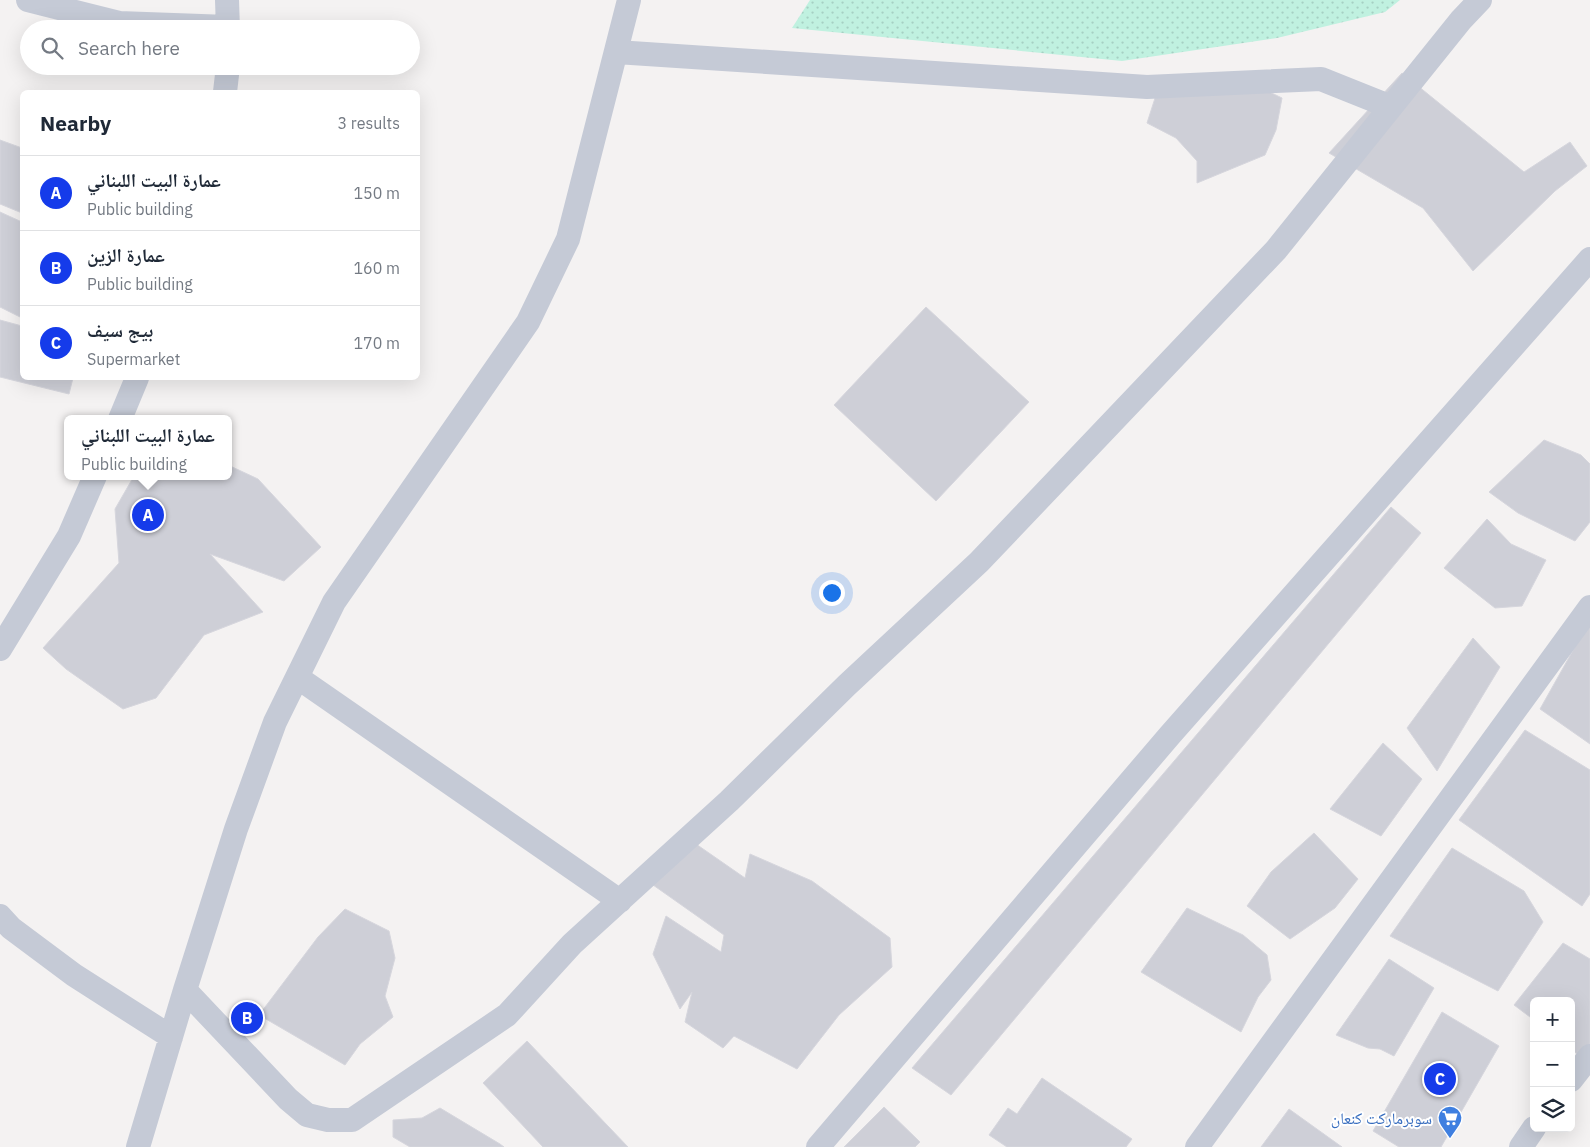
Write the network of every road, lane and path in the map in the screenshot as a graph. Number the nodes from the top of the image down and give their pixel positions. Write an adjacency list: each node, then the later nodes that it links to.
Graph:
1 (28, 0): 5 (street)
2 (227, 0): 6 (street)
3 (629, 0): 7 (street)
4 (1480, 0): 10 (street)
5 (107, 20)
6 (228, 20)
7 (616, 52): 10 (street); 17 (street)
8 (227, 75): 9 (street)
9 (225, 90)
10 (1391, 107): 18 (street)
11 (1590, 259): 26 (street)
12 (136, 380): 13 (street)
13 (122, 415)
14 (93, 480): 16 (street)
15 (1590, 607): 27 (street)
16 (0, 650)
17 (297, 677): 18 (street); 20 (street)
18 (620, 901): 20 (street)
19 (0, 916): 21 (street)
20 (185, 990): 21 (street)
21 (171, 1037): 25 (street)
22 (1590, 1056): 23 (street)
23 (1575, 1075)
24 (1531, 1132): 28 (street)
25 (138, 1147)
26 (818, 1147)
27 (1197, 1147)
28 (1521, 1147)

